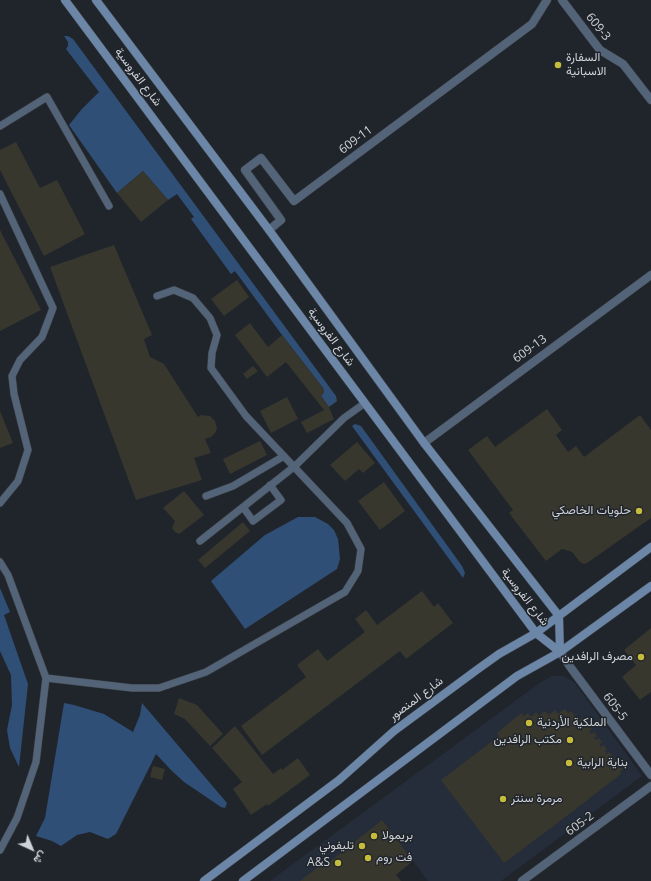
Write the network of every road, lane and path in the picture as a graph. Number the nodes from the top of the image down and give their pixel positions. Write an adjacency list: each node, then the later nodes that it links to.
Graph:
1 (65, 0): 12 (street, شارع الفروسية)
2 (96, 0): 9 (street, شارع الفروسية)
3 (547, 0): 9 (street, 609-11)
4 (562, 0): 5 (street, 609-3)
5 (651, 100)
6 (0, 126): 8 (lane)
7 (0, 194): 18 (lane)
8 (109, 206)
9 (269, 230): 13 (street, شارع الفروسية)
10 (651, 275): 13 (street, 609-13)
11 (157, 296): 14 (lane)
12 (365, 403): 15 (lane); 25 (street, شارع الفروسية)
13 (424, 443): 24 (street, شارع الفروسية)
14 (284, 456): 15 (lane); 17 (lane)
15 (295, 466): 16 (lane); 27 (lane)
16 (270, 485): 19 (lane); 19 (lane)
17 (206, 496)
18 (0, 503)
19 (242, 507): 20 (lane)
20 (200, 541)
21 (651, 548): 24 (street, شارع المنصور)
22 (0, 562): 27 (lane)
23 (651, 586): 26 (street)
24 (559, 616): 25 (street, شارع المنصور); 26 (street, شارع الفروسية)
25 (536, 633): 26 (street, شارع الفروسية); 31 (street, شارع المنصور)
26 (560, 652): 28 (street, 605-5); 32 (street)
27 (46, 678): 30 (lane)
28 (651, 775)
29 (651, 786): 33 (street, 605-2)
30 (0, 850)
31 (204, 881)
32 (243, 881)
33 (522, 881)

